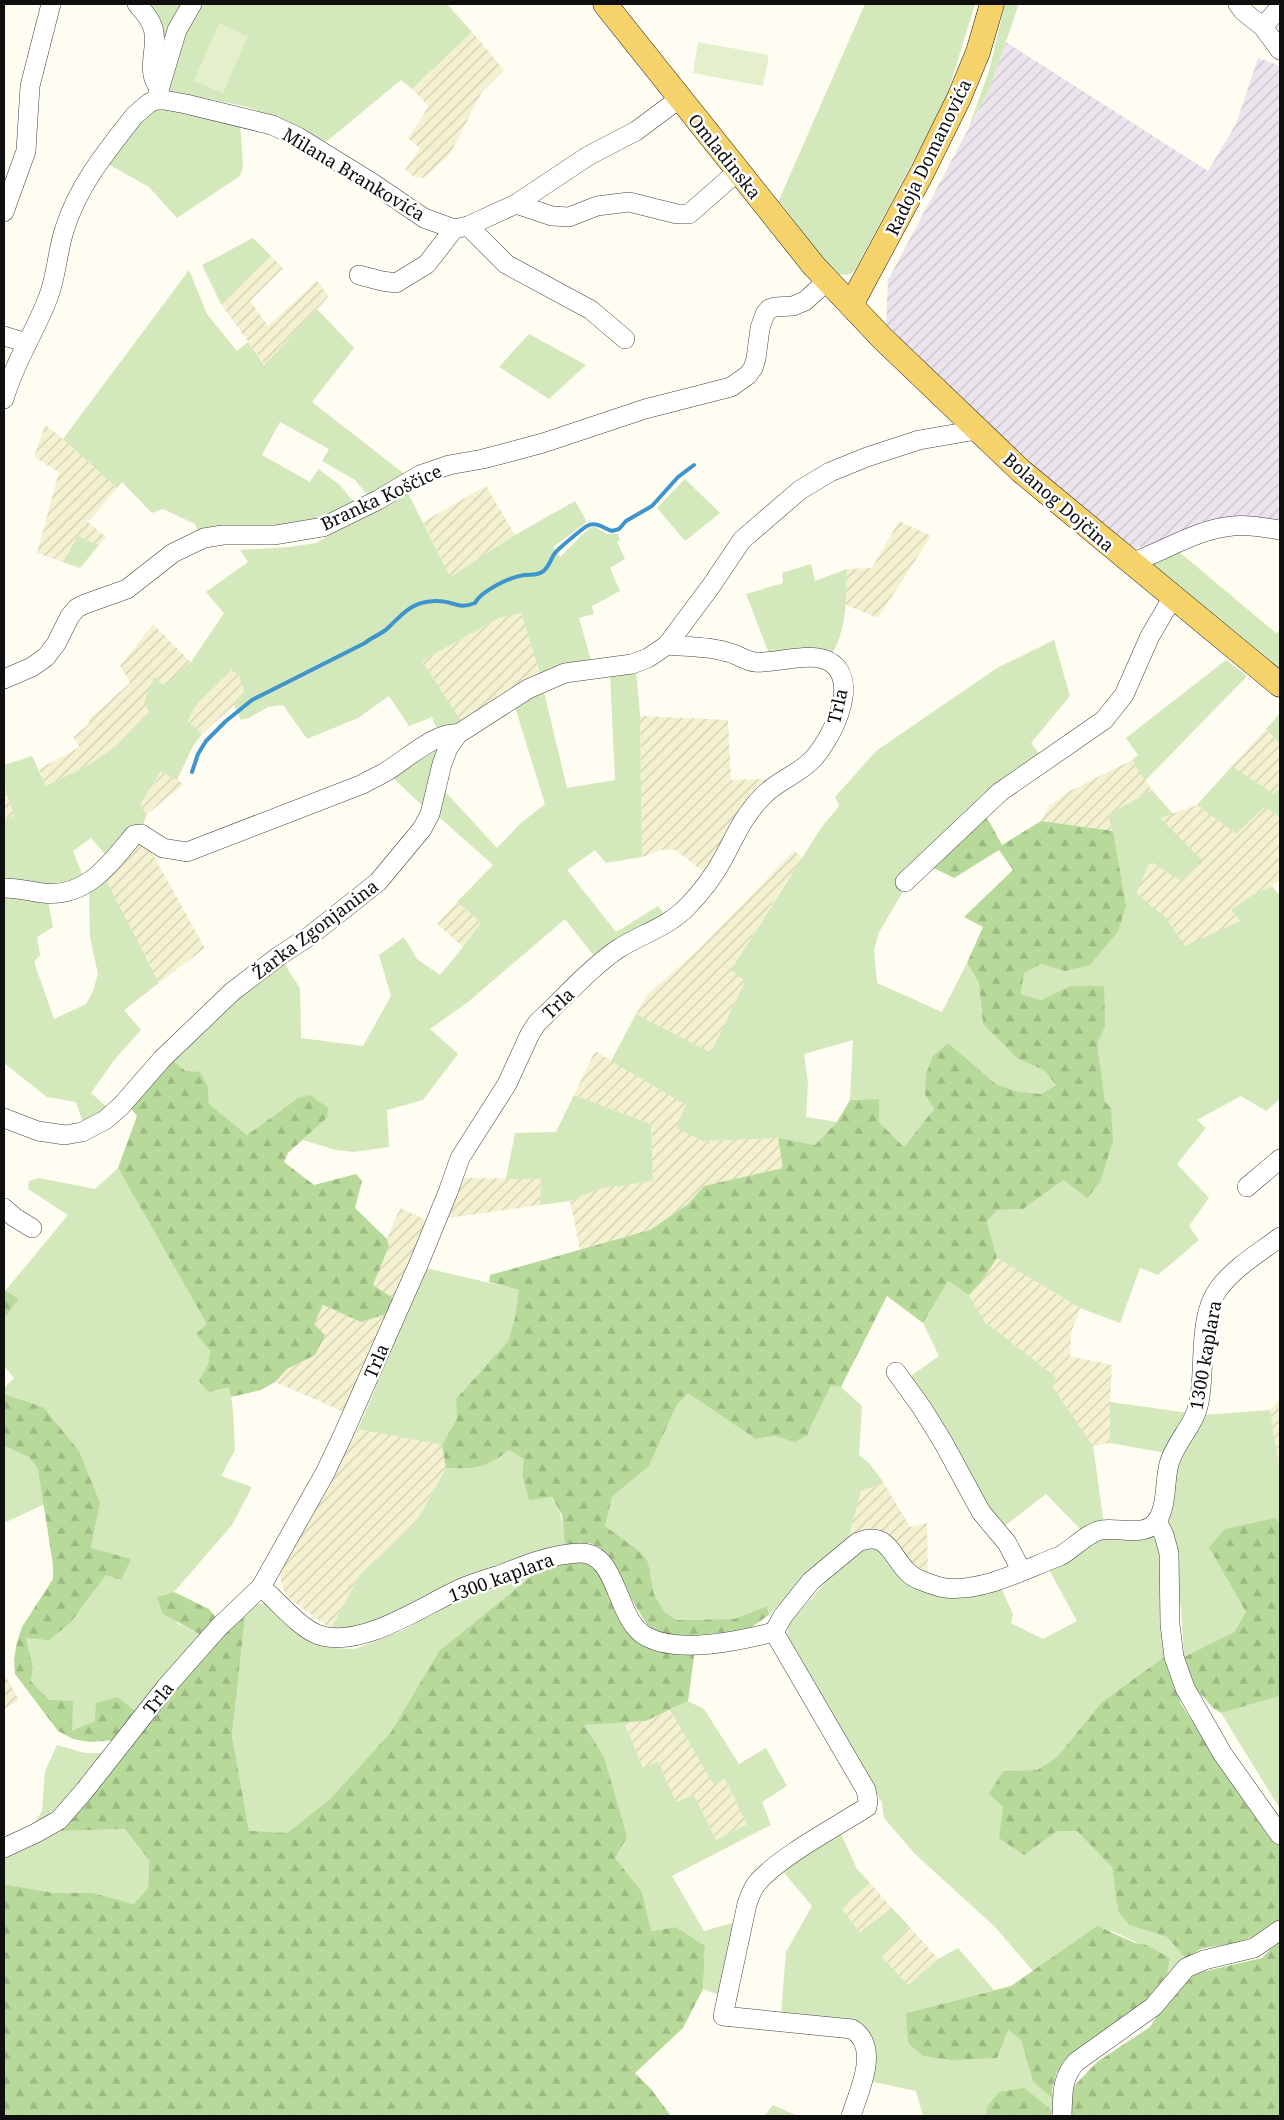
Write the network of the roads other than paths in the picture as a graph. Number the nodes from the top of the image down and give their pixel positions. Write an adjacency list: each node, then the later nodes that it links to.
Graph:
1 (51, 4): 14 (street)
2 (137, 4): 10 (street)
3 (192, 4): 10 (street)
4 (605, 4): 11 (main road, Omladinska)
5 (992, 4): 18 (main road, Radoja Domanovića)
6 (1238, 4): 8 (street)
7 (1280, 7): 8 (street)
8 (1263, 27): 9 (street)
9 (1280, 50)
10 (157, 94): 15 (street, Milana Brankovića); 21 (street)
11 (679, 99): 12 (main road, Omladinska); 13 (street)
12 (738, 171): 13 (street); 17 (main road, Omladinska)
13 (516, 204): 15 (street)
14 (4, 212)
15 (461, 228): 16 (street); 20 (street)
16 (359, 275)
17 (827, 281): 18 (main road, Omladinska); 28 (street, Branka Koščice)
18 (850, 305): 23 (main road, Bolanog Dojčina)
19 (4, 336): 21 (street)
20 (624, 339)
21 (27, 343): 22 (street)
22 (4, 399)
23 (977, 430): 25 (main road, Bolanog Dojčina); 27 (street)
24 (1280, 530): 25 (street)
25 (1130, 563): 26 (main road, Bolanog Dojčina)
26 (1173, 598): 29 (main road, Bolanog Dojčina); 31 (street)
27 (667, 645): 30 (street, Žarka Zgonjanina); 42 (street, Trla)
28 (4, 679)
29 (1280, 686)
30 (458, 734): 32 (street); 33 (street, Žarka Zgonjanina)
31 (905, 882)
32 (4, 888)
33 (4, 1118)
34 (1280, 1158): 35 (street)
35 (1247, 1187)
36 (4, 1208): 37 (street)
37 (32, 1228)
38 (1280, 1237): 40 (street, 1300 kaplara)
39 (896, 1372): 41 (street)
40 (1157, 1521): 41 (street); 45 (street)
41 (1021, 1570): 43 (street)
42 (261, 1587): 43 (street, 1300 kaplara); 46 (street, Trla)
43 (774, 1632): 49 (street)
44 (4, 1829): 46 (street)
45 (1280, 1835)
46 (21, 1839): 47 (street, Trla)
47 (4, 1848)
48 (1280, 1930): 50 (street)
49 (851, 2116)
50 (1062, 2116)

